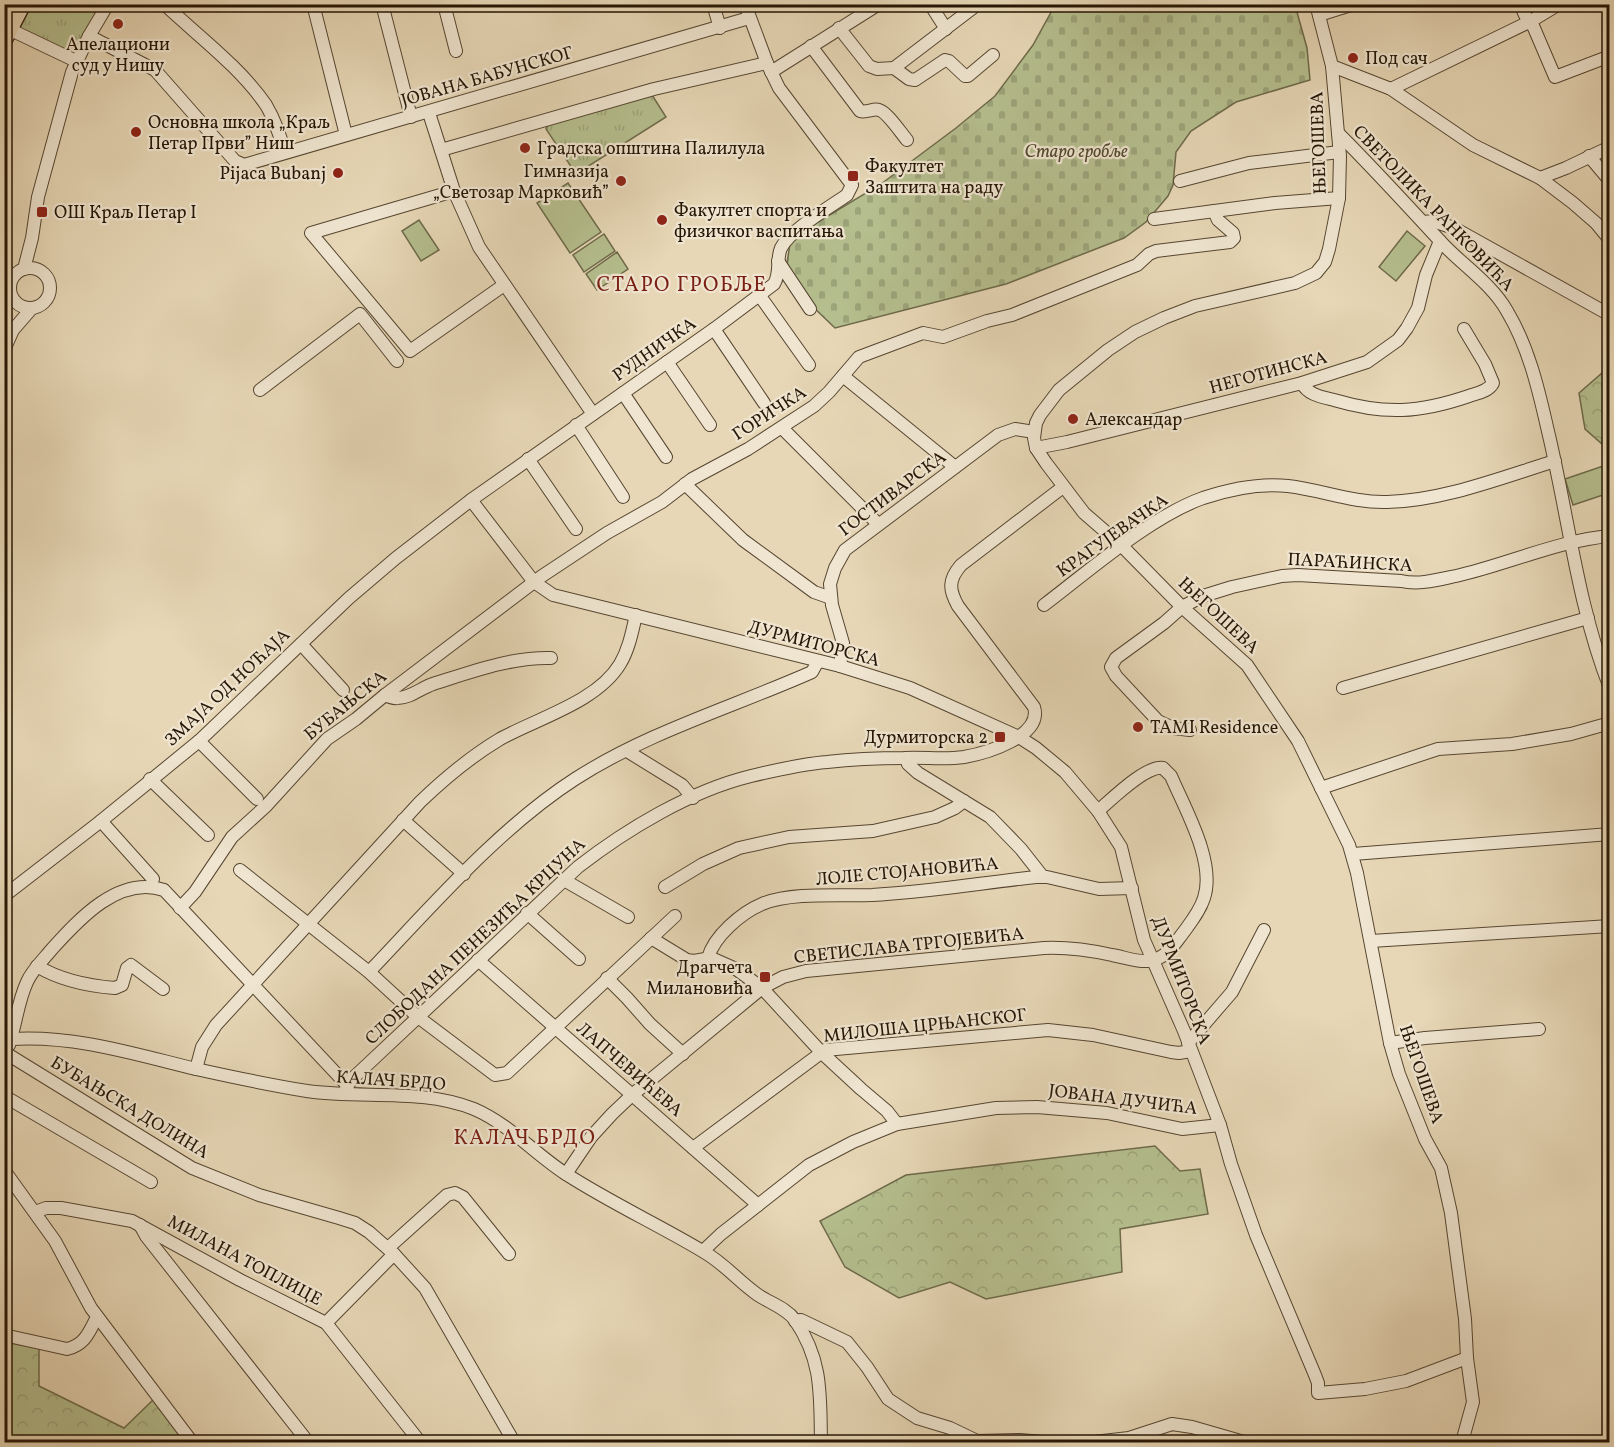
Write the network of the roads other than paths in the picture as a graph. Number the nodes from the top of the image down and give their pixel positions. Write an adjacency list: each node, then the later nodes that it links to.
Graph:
1 (24, 4): 21 (main road)
2 (108, 4): 22 (street)
3 (164, 4): 39 (street)
4 (313, 4): 35 (street)
5 (382, 4): 33 (street)
6 (444, 4): 24 (street)
7 (713, 4): 18 (street)
8 (745, 4): 16 (street)
9 (879, 4): 19 (street)
10 (930, 4): 20 (street)
11 (978, 4): 20 (street)
12 (1354, 4): 15 (street)
13 (1520, 4): 17 (street)
14 (1559, 4): 17 (street)
15 (1317, 10): 28 (street, ЊЕГОШЕВА)
16 (749, 18): 18 (street, ЈОВАНА БАБУНСКОГ); 29 (street)
17 (1528, 19): 26 (street); 31 (street)
18 (720, 28): 32 (street, ЈОВАНА БАБУНСКОГ)
19 (839, 28): 23 (street); 30 (street)
20 (946, 29): 30 (street)
21 (8, 36): 27 (street)
22 (89, 36): 27 (street); 39 (street, ЈОВАНА БАБУНСКОГ)
23 (811, 46): 29 (street); 36 (street)
24 (456, 51)
25 (993, 55): 30 (street)
26 (1610, 56)
27 (76, 61): 50 (street)
28 (1332, 66): 31 (street); 34 (street, ЊЕГОШЕВА)
29 (769, 68): 38 (street); 53 (street, РУДНИЧКА)
30 (894, 68)
31 (1391, 89): 42 (street)
32 (429, 113): 33 (street, ЈОВАНА БАБУНСКОГ); 38 (street)
33 (411, 117): 35 (street, ЈОВАНА БАБУНСКОГ)
34 (1338, 133): 40 (street, ЊЕГОШЕВА); 49 (street, СВЕТОЛИКА РАНКОВИЋА)
35 (346, 135): 39 (street, ЈОВАНА БАБУНСКОГ)
36 (907, 140)
37 (1610, 147): 41 (street)
38 (441, 150): 45 (street)
39 (285, 152)
40 (1339, 152): 43 (street); 46 (street, ЊЕГОШЕВА)
41 (1589, 156): 42 (street); 44 (street)
42 (1540, 178): 51 (street)
43 (1180, 181)
44 (1610, 181)
45 (454, 191): 56 (street); 56 (street)
46 (1339, 198): 47 (street); 78 (street, ЊЕГОШЕВА)
47 (1214, 211): 48 (street); 69 (street, ГОРИЧКА)
48 (1154, 219)
49 (1424, 222): 52 (street, СВЕТОЛИКА РАНКОВИЋА); 61 (street)
50 (32, 238): 54 (street); 55 (street)
51 (1610, 240)
52 (1440, 241): 70 (street, НЕГОТИНСКА); 82 (street, СВЕТОЛИКА РАНКОВИЋА)
53 (778, 261): 57 (street, РУДНИЧКА); 60 (street)
54 (24, 269): 55 (street); 58 (street)
55 (40, 270): 59 (street)
56 (504, 285): 74 (street)
57 (760, 296): 62 (street, РУДНИЧКА); 68 (street)
58 (15, 301): 59 (street); 64 (street)
59 (32, 308): 64 (street)
60 (810, 309)
61 (1610, 315)
62 (714, 329): 67 (street, РУДНИЧКА); 73 (street)
63 (1464, 329): 70 (street)
64 (13, 330): 65 (street)
65 (4, 350)
66 (397, 361): 71 (street)
67 (667, 362): 72 (street, РУДНИЧКА); 76 (street)
68 (809, 365)
69 (843, 376): 77 (street, ГОРИЧКА); 83 (street)
70 (1302, 383): 79 (street, НЕГОТИНСКА)
71 (260, 390)
72 (623, 393): 74 (street, РУДНИЧКА); 80 (street)
73 (764, 403)
74 (593, 414): 75 (street, РУДНИЧКА)
75 (576, 425): 81 (street, РУДНИЧКА); 86 (street)
76 (710, 425)
77 (782, 428): 84 (street, ГОРИЧКА); 88 (street)
78 (1034, 432): 79 (street, ЊЕГОШЕВА); 83 (street, ГОСТИВАРСКА)
79 (1036, 448): 85 (street, ЊЕГОШЕВА)
80 (666, 457)
81 (528, 459): 87 (street, РУДНИЧКА); 89 (street)
82 (1555, 461): 91 (street, СВЕТОЛИКА РАНКОВИЋА); 92 (street, КРАГУЈЕВАЧКА)
83 (955, 467): 88 (street, ГОСТИВАРСКА)
84 (685, 484): 93 (street, ГОРИЧКА); 94 (street)
85 (1063, 487): 92 (street, ЊЕГОШЕВА); 109 (street)
86 (623, 497)
87 (471, 500): 93 (street, ДУРМИТОРСКА); 99 (street, ЗМАЈА ОД НОЋАЈА)
88 (878, 524): 94 (street, ГОСТИВАРСКА)
89 (576, 529)
90 (1610, 536): 91 (street, ПАРАЋИНСКА)
91 (1571, 543): 96 (street, ПАРАЋИНСКА); 98 (street, СВЕТОЛИКА РАНКОВИЋА)
92 (1122, 546): 95 (street, КРАГУЈЕВАЧКА); 96 (street, ЊЕГОШЕВА)
93 (534, 582): 97 (street, ДУРМИТОРСКА); 106 (street, БУБАЊСКА)
94 (831, 598): 102 (street, ГОСТИВАРСКА)
95 (1044, 605)
96 (1182, 607): 108 (street, ПАРАЋИНСКА); 114 (street, ЊЕГОШЕВА)
97 (636, 615): 101 (street, ДУРМИТОРСКА); 119 (street)
98 (1588, 618): 103 (street); 104 (street, СВЕТОЛИКА РАНКОВИЋА)
99 (301, 644): 105 (street); 110 (street, ЗМАЈА ОД НОЋАЈА)
100 (551, 658): 106 (street)
101 (818, 661): 102 (street, ДУРМИТОРСКА); 111 (street)
102 (840, 666): 109 (street, ДУРМИТОРСКА)
103 (1343, 688)
104 (1610, 688)
105 (343, 690)
106 (385, 694): 132 (street, БУБАЊСКА)
107 (1610, 723): 114 (street)
108 (1190, 730)
109 (1018, 737): 112 (street, СЛОБОДАНА ПЕНЕЗИЋА КРЦУНА); 118 (street, ДУРМИТОРСКА)
110 (199, 741): 113 (street, ЗМАЈА ОД НОЋАЈА); 116 (street)
111 (627, 751): 115 (street); 125 (street)
112 (906, 758): 115 (street, СЛОБОДАНА ПЕНЕЗИЋА КРЦУНА); 117 (street)
113 (150, 779): 120 (street, ЗМАЈА ОД НОЋАЈА); 122 (street)
114 (1322, 788): 123 (street, ЊЕГОШЕВА)
115 (693, 798): 128 (street, СЛОБОДАНА ПЕНЕЗИЋА КРЦУНА)
116 (257, 800)
117 (964, 801): 126 (street); 129 (street)
118 (1098, 811): 130 (street, ДУРМИТОРСКА); 144 (street)
119 (403, 820): 125 (street); 136 (street)
120 (101, 821): 127 (street); 131 (street, ЗМАЈА ОД НОЋАЈА)
121 (1610, 834): 123 (street)
122 (208, 835)
123 (1353, 854): 140 (street, ЊЕГОШЕВА)
124 (240, 870): 136 (street)
125 (464, 874): 146 (street)
126 (1043, 877): 130 (street, ЛОЛЕ СТОЈАНОВИЋА); 141 (street, ЛОЛЕ СТОЈАНОВИЋА)
127 (153, 879)
128 (564, 880): 133 (street, СЛОБОДАНА ПЕНЕЗИЋА КРЦУНА); 135 (street)
129 (665, 886)
130 (1132, 888): 144 (street, ДУРМИТОРСКА)
131 (4, 896)
132 (180, 908): 145 (street); 148 (street)
133 (527, 913): 142 (street, СЛОБОДАНА ПЕНЕЗИЋА КРЦУНА); 143 (street)
134 (675, 916): 139 (street)
135 (628, 917)
136 (308, 924): 146 (street); 148 (street)
137 (1610, 926): 140 (street)
138 (1264, 930): 156 (street)
139 (651, 938): 141 (street); 147 (street)
140 (1371, 941): 155 (street, ЊЕГОШЕВА)
141 (708, 958): 149 (street)
142 (478, 960): 151 (street, СЛОБОДАНА ПЕНЕЗИЋА КРЦУНА); 152 (street, ЛАПЧЕВИЋЕВА)
143 (579, 960)
144 (1152, 960): 149 (street, СВЕТИСЛАВА ТРГОЈЕВИЋА); 156 (street, ДУРМИТОРСКА)
145 (37, 966): 150 (street); 154 (street)
146 (369, 972): 151 (street)
147 (607, 978): 152 (street); 159 (street)
148 (252, 985): 160 (street); 161 (street)
149 (762, 988): 157 (street); 159 (street, СВЕТИСЛАВА ТРГОЈЕВИЋА)
150 (163, 989)
151 (418, 1017): 152 (street); 161 (street, СЛОБОДАНА ПЕНЕЗИЋА КРЦУНА)
152 (555, 1028): 162 (street, ЛАПЧЕВИЋЕВА)
153 (1539, 1029): 155 (street)
154 (11, 1039): 158 (street); 160 (street, КАЛАЧ БРДО)
155 (1390, 1043): 180 (street, ЊЕГОШЕВА)
156 (1189, 1047): 157 (street, МИЛОША ЦРЊАНСКОГ); 165 (street, ДУРМИТОРСКА)
157 (821, 1052): 164 (street); 166 (street, МИЛОША ЦРЊАНСКОГ)
158 (5, 1054): 173 (street, БУБАЊСКА ДОЛИНА)
159 (682, 1054): 162 (street, СВЕТИСЛАВА ТРГОЈЕВИЋА)
160 (196, 1069): 161 (street, КАЛАЧ БРДО)
161 (346, 1089): 168 (street, КАЛАЧ БРДО)
162 (632, 1095): 166 (street, ЛАПЧЕВИЋЕВА); 168 (street, СВЕТИСЛАВА ТРГОЈЕВИЋА)
163 (4, 1096): 169 (street)
164 (897, 1124): 165 (street, ЈОВАНА ДУЧИЋА); 170 (street, ЈОВАНА ДУЧИЋА)
165 (1220, 1125): 180 (street, ДУРМИТОРСКА)
166 (693, 1148): 170 (street, ЛАПЧЕВИЋЕВА)
167 (4, 1170): 171 (street)
168 (566, 1174): 174 (street, КАЛАЧ БРДО)
169 (151, 1182)
170 (758, 1204): 174 (street, ЈОВАНА ДУЧИЋА)
171 (35, 1212): 172 (street, МИЛАНА ТОПЛИЦЕ); 176 (street)
172 (139, 1224): 178 (street, МИЛАНА ТОПЛИЦЕ); 182 (street)
173 (391, 1251): 175 (street); 178 (street); 184 (street, БУБАЊСКА ДОЛИНА)
174 (703, 1251): 177 (street, КАЛАЧ БРДО)
175 (509, 1254)
176 (98, 1317): 179 (street); 181 (street)
177 (795, 1321): 185 (street, КАЛАЧ БРДО); 186 (street)
178 (326, 1323): 183 (street, МИЛАНА ТОПЛИЦЕ)
179 (4, 1335)
180 (1467, 1358): 189 (street, ЊЕГОШЕВА)
181 (192, 1443)
182 (308, 1443)
183 (420, 1443)
184 (514, 1443)
185 (821, 1443)
186 (1043, 1443)
187 (1094, 1443): 188 (street)
188 (1244, 1443)
189 (1462, 1443)

